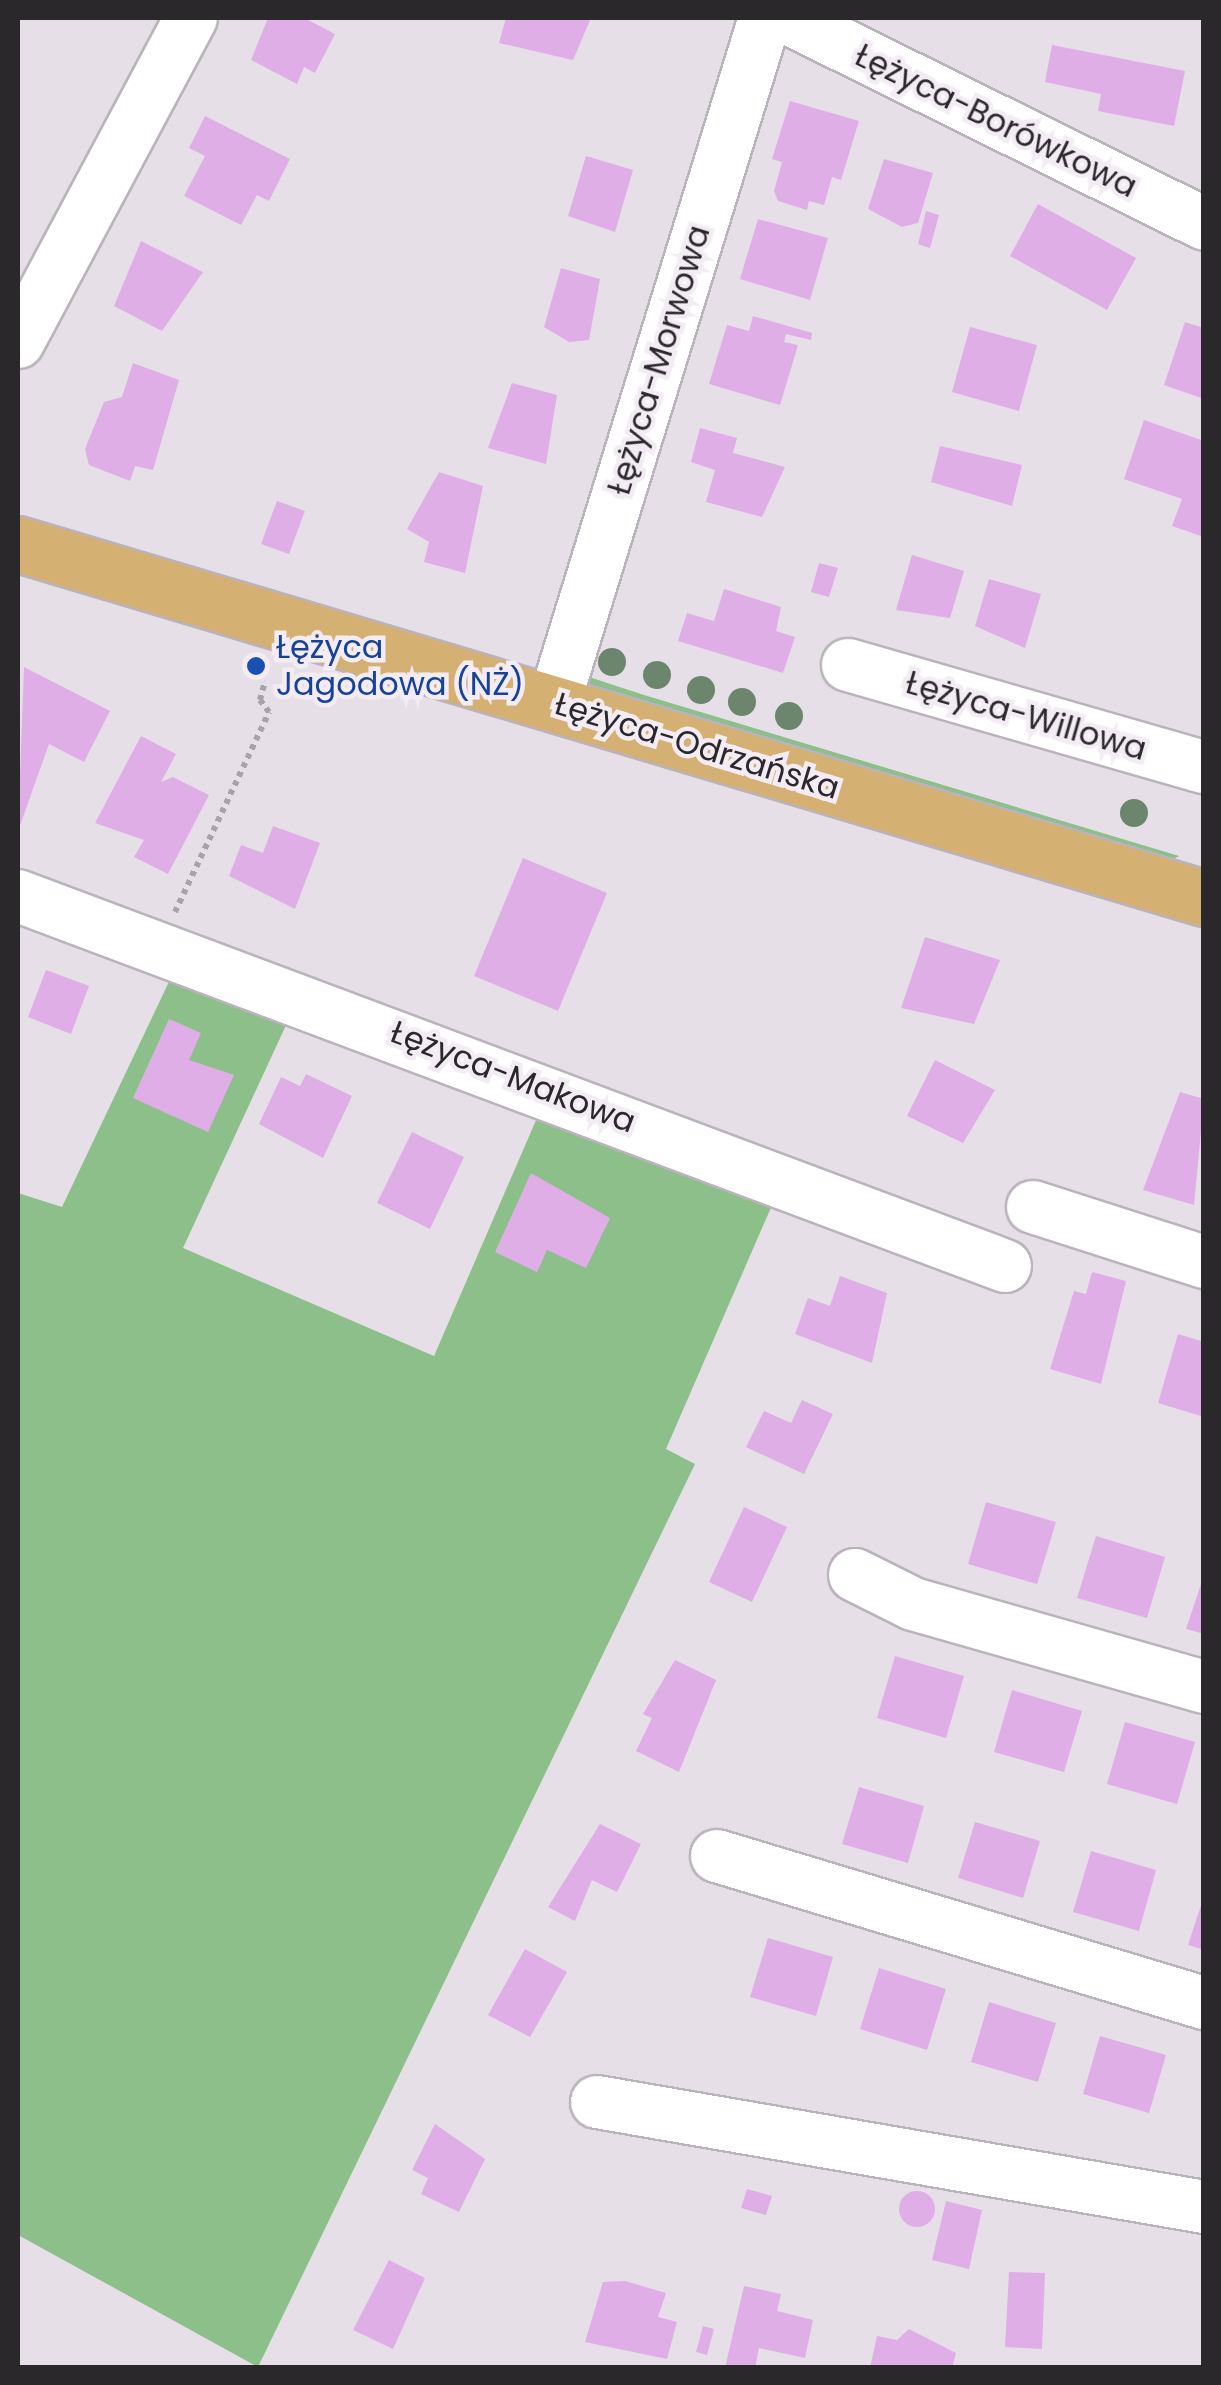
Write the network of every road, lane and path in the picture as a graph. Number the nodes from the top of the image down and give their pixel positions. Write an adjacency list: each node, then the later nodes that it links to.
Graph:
1 (191, 18): 5 (street)
2 (765, 18): 9 (street, Łężyca-Morwowa)
3 (788, 18): 4 (street, Łężyca-Borówkowa)
4 (1204, 224)
5 (18, 342)
6 (18, 544): 9 (main road, Łężyca-Odrzańska)
7 (848, 665): 10 (street, Łężyca-Willowa)
8 (265, 681): 13 (path)
9 (554, 703): 11 (main road, Łężyca-Odrzańska)
10 (1204, 766)
11 (1202, 891)
12 (18, 896): 13 (street, Łężyca-Makowa)
13 (160, 945): 16 (street, Łężyca-Makowa)
14 (1033, 1207): 15 (street)
15 (1204, 1262)
16 (1005, 1266)
17 (855, 1574): 18 (street)
18 (1204, 1687)
19 (718, 1856): 20 (street)
20 (1204, 2003)
21 (597, 2102): 22 (street)
22 (1204, 2207)

